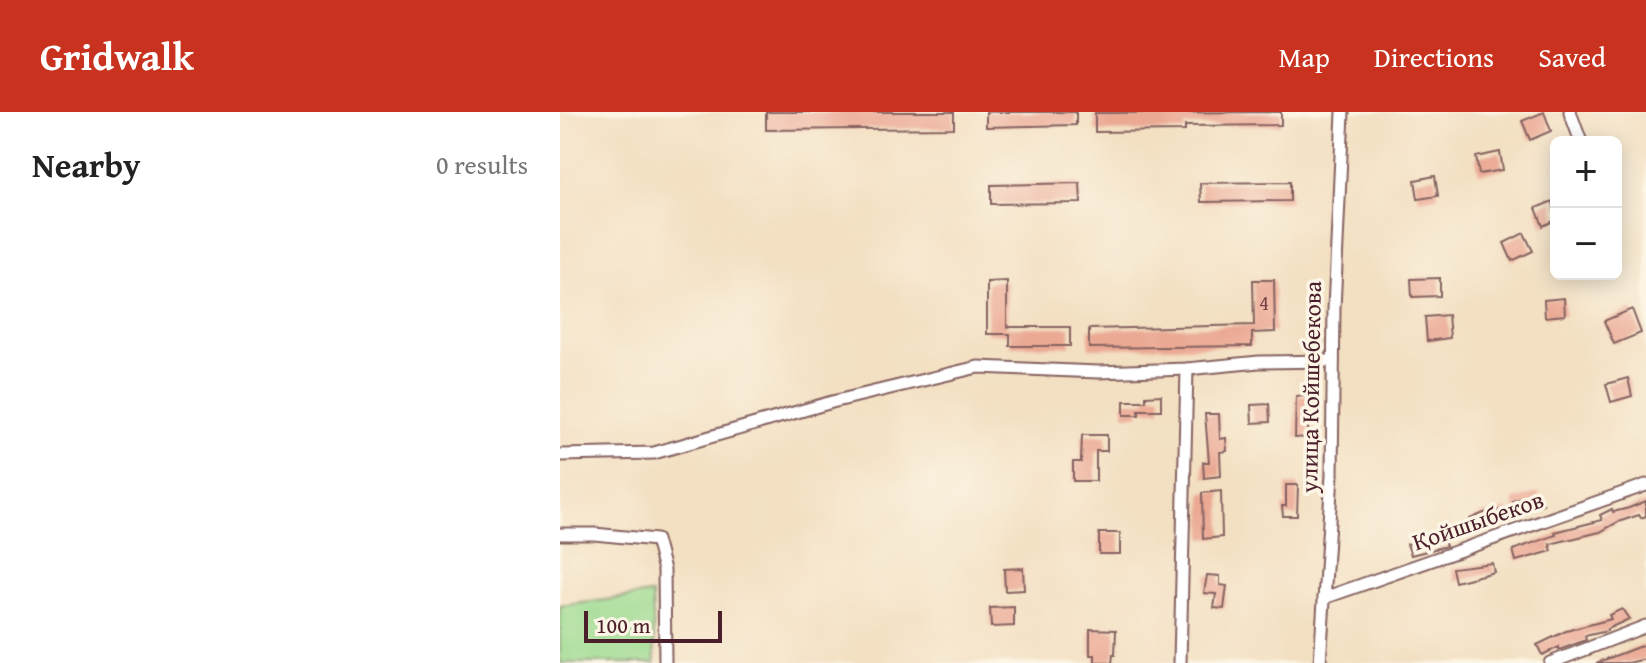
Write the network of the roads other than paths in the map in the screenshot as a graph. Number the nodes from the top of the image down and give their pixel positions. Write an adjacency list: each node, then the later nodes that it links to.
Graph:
1 (1343, 112): 4 (street, улица Койшебекова)
2 (1570, 112): 3 (street)
3 (1579, 136)
4 (1333, 361): 5 (street); 9 (street, улица Койшебекова)
5 (1187, 369): 6 (street); 12 (street)
6 (560, 455)
7 (1646, 485): 9 (street, Қойшыбеков)
8 (560, 534): 11 (street)
9 (1324, 598): 13 (street, улица Койшебекова)
10 (1646, 626): 14 (street)
11 (665, 663)
12 (1180, 663)
13 (1320, 663)
14 (1550, 663)

